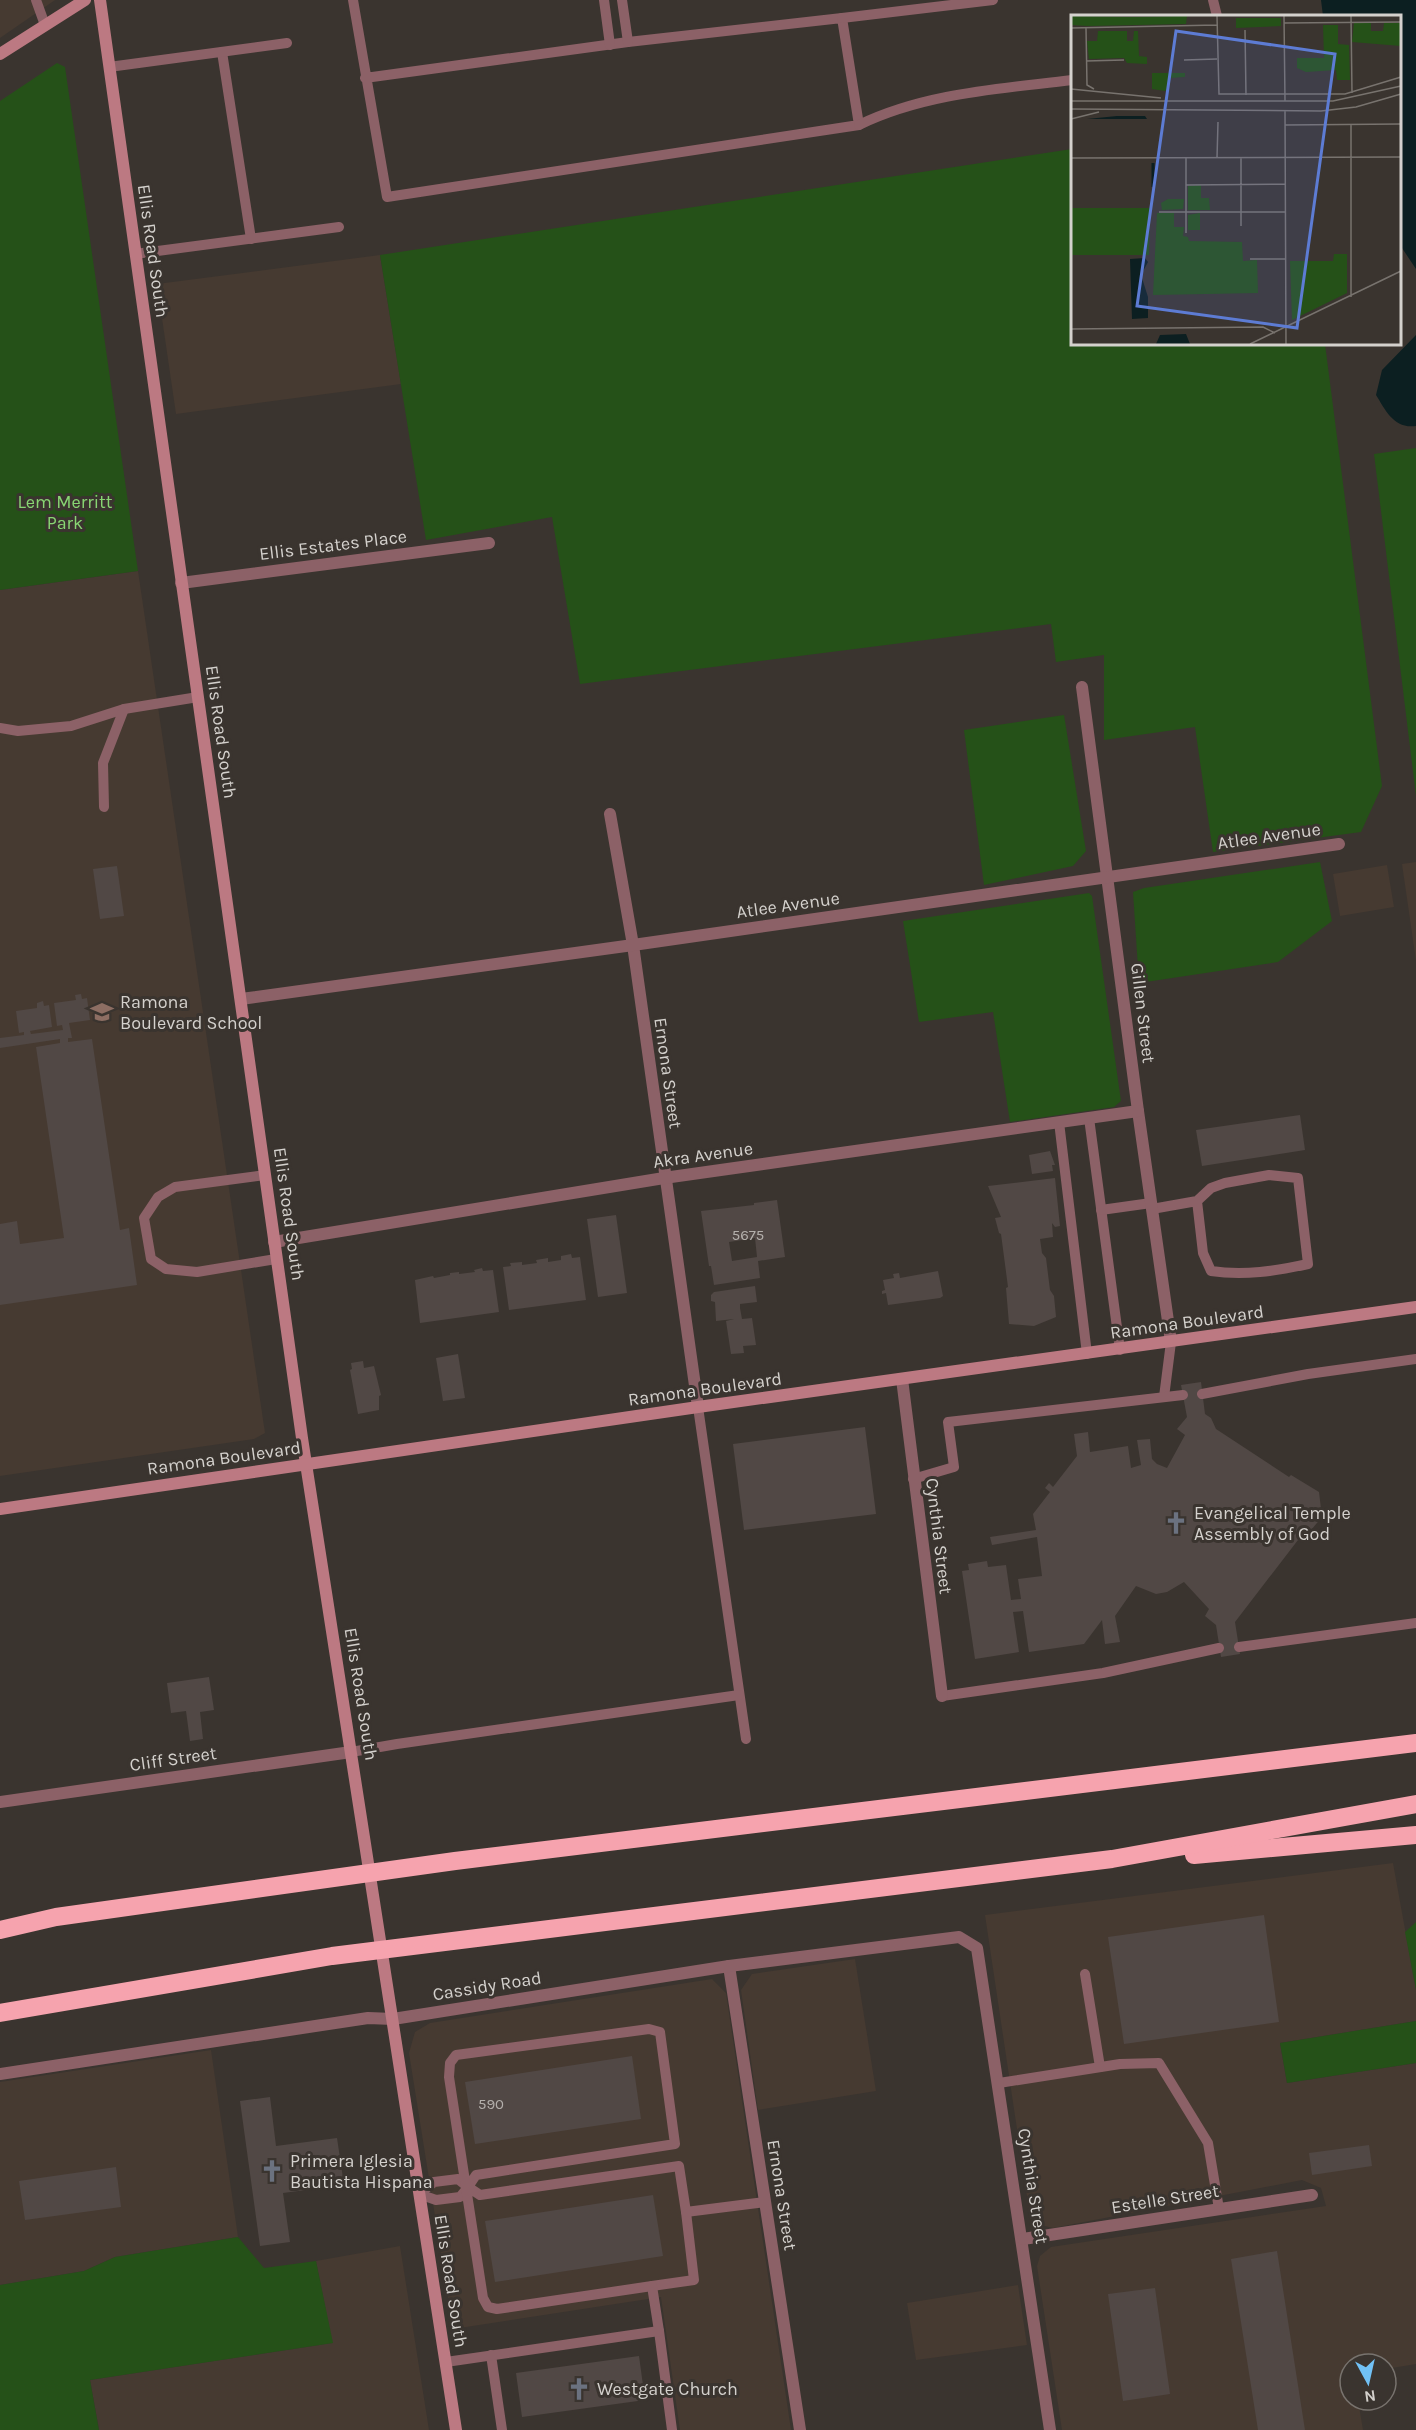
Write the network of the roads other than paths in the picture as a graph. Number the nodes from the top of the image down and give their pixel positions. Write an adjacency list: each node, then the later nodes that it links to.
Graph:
1 (36, 0): 11 (lane)
2 (85, 0): 11 (street)
3 (100, 0): 17 (street, Ellis Road South)
4 (353, 0): 18 (lane)
5 (604, 0): 14 (lane)
6 (622, 0): 12 (lane)
7 (993, 0): 10 (lane)
8 (1213, 0): 9 (lane)
9 (1218, 15)
10 (842, 18): 12 (lane); 20 (lane)
11 (45, 25): 16 (street)
12 (628, 42): 14 (lane)
13 (287, 43): 15 (lane)
14 (610, 45): 18 (lane)
15 (222, 52): 17 (lane); 22 (lane)
16 (0, 54)
17 (109, 67): 23 (street, Ellis Road South)
18 (365, 78): 20 (lane)
19 (1071, 80): 20 (lane)
20 (859, 125)
21 (339, 227): 22 (lane)
22 (251, 239): 23 (lane)
23 (135, 254): 25 (street, Ellis Road South)
24 (489, 543): 25 (street, Ellis Estates Place)
25 (181, 583): 27 (street, Ellis Road South)
26 (1082, 687): 33 (street, Gillen Street)
27 (198, 697): 28 (lane); 35 (street, Ellis Road South)
28 (124, 709): 29 (lane); 30 (lane)
29 (0, 728)
30 (104, 807)
31 (610, 814): 34 (street, Ernona Street)
32 (1339, 844): 33 (street, Atlee Avenue)
33 (1108, 876): 34 (street, Atlee Avenue); 36 (street, Gillen Street)
34 (633, 945): 35 (street, Atlee Avenue); 40 (street, Ernona Street)
35 (241, 999): 39 (street, Ellis Road South)
36 (1138, 1111): 37 (street, Akra Avenue); 42 (street, Gillen Street)
37 (1089, 1118): 38 (street, Akra Avenue); 43 (lane)
38 (1059, 1122): 40 (street, Akra Avenue); 49 (lane)
39 (265, 1175): 44 (street, Ellis Road South); 45 (lane)
40 (664, 1178): 44 (street, Akra Avenue); 55 (street, Ernona Street)
41 (1197, 1201): 41 (lane); 42 (lane)
42 (1152, 1206): 43 (lane); 47 (street, Gillen Street)
43 (1101, 1210): 48 (lane)
44 (274, 1242): 45 (street, Ellis Road South)
45 (276, 1259): 56 (street, Ellis Road South)
46 (1416, 1307): 47 (street, Ramona Boulevard)
47 (1171, 1342): 48 (street, Ramona Boulevard); 54 (lane)
48 (1120, 1350): 49 (street, Ramona Boulevard)
49 (1087, 1354): 51 (street, Ramona Boulevard)
50 (1416, 1359): 52 (lane)
51 (902, 1379): 55 (street, Ramona Boulevard); 57 (street, Cynthia Street)
52 (1202, 1394)
53 (1182, 1395): 54 (lane)
54 (1164, 1397): 57 (lane)
55 (698, 1407): 56 (street, Ramona Boulevard); 62 (lane)
56 (307, 1465): 58 (street, Ramona Boulevard); 66 (street, Ellis Road South)
57 (913, 1479): 63 (street, Cynthia Street)
58 (0, 1509)
59 (1416, 1623): 60 (lane)
60 (1239, 1647)
61 (1220, 1648): 63 (lane)
62 (740, 1695): 64 (lane); 66 (lane)
63 (942, 1696)
64 (746, 1738)
65 (1416, 1743): 71 (highway)
66 (351, 1752): 67 (street, Cliff Street); 76 (street, Ellis Road South)
67 (0, 1802)
68 (1416, 1804): 70 (highway)
69 (1416, 1835): 70 (highway)
70 (1112, 1859): 75 (highway)
71 (0, 1930)
72 (978, 1947): 73 (street, Cassidy Road); 79 (street, Cynthia Street)
73 (729, 1966): 76 (street, Cassidy Road); 85 (street, Ernona Street)
74 (1085, 1974): 77 (lane)
75 (0, 2013)
76 (393, 2019): 78 (street, Cassidy Road); 83 (street, Ellis Road South)
77 (1100, 2067): 79 (lane); 86 (lane)
78 (0, 2074)
79 (999, 2083): 88 (street, Cynthia Street)
80 (675, 2144): 81 (lane); 82 (lane); 82 (lane)
81 (679, 2166): 82 (lane); 87 (lane)
82 (468, 2187): 83 (lane); 83 (lane); 89 (lane)
83 (419, 2194): 92 (street, Ellis Road South)
84 (1312, 2195): 86 (street, Estelle Street)
85 (765, 2202): 87 (lane); 96 (street, Ernona Street)
86 (1219, 2209): 88 (street, Estelle Street)
87 (686, 2212): 89 (lane)
88 (1023, 2239): 97 (street, Cynthia Street)
89 (652, 2286): 90 (lane)
90 (660, 2331): 91 (lane); 95 (lane)
91 (491, 2355): 92 (lane); 94 (lane)
92 (446, 2362): 93 (street, Ellis Road South)
93 (456, 2430)
94 (502, 2430)
95 (672, 2430)
96 (800, 2430)
97 (1050, 2430)

